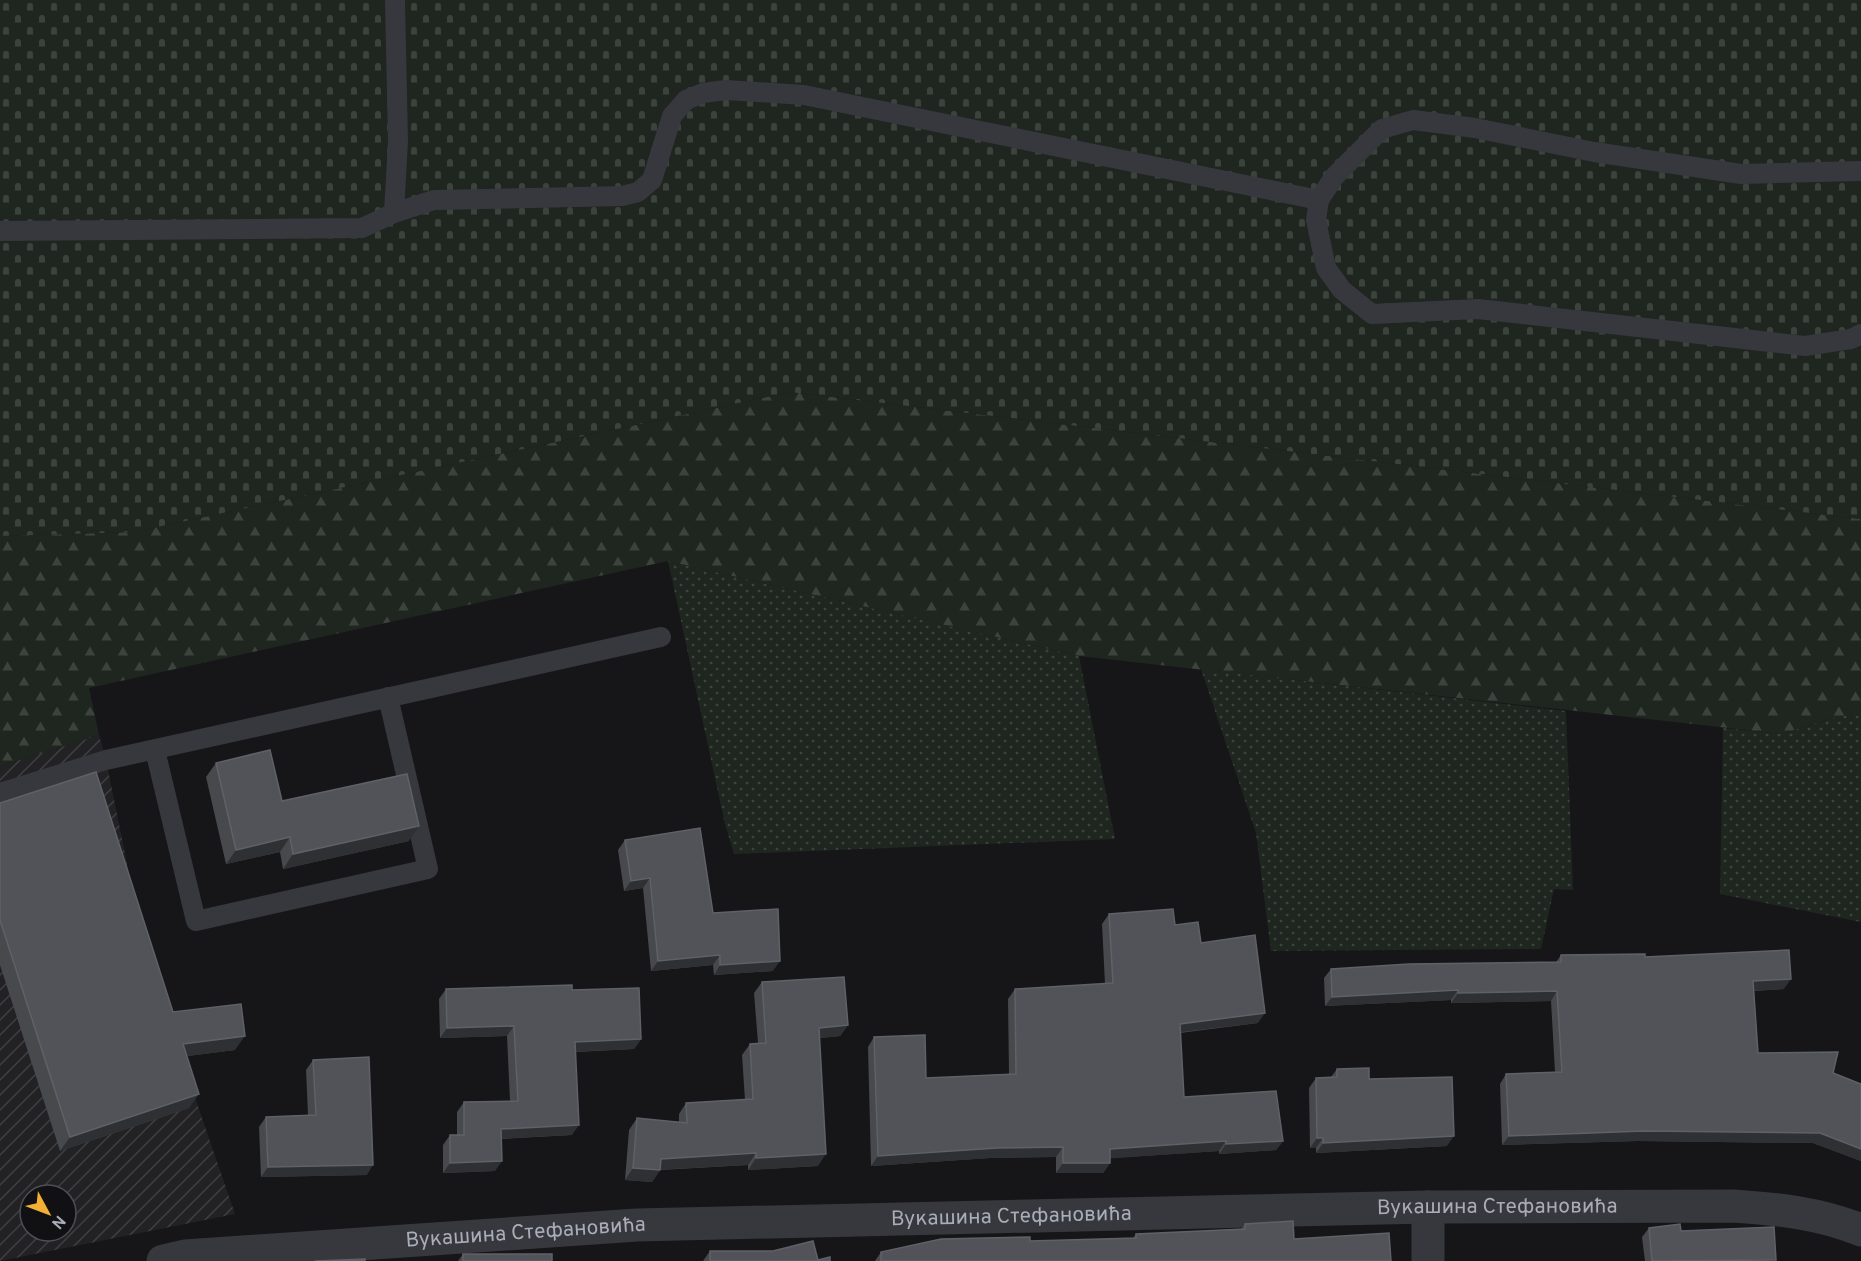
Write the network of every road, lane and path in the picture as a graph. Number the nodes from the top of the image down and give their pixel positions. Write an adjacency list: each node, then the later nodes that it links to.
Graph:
1 (395, 0): 4 (lane)
2 (1861, 171): 3 (lane)
3 (1319, 200): 4 (lane); 6 (lane)
4 (394, 213): 5 (lane)
5 (0, 231)
6 (1861, 334)
7 (661, 637): 8 (lane)
8 (388, 698): 9 (lane); 9 (lane)
9 (154, 750): 10 (lane)
10 (0, 794)
11 (1428, 1207): 12 (street, Вукашина Стефановића); 13 (street, Вукашина Стефановића); 15 (street)
12 (1861, 1230)
13 (399, 1251): 14 (street, Вукашина Стефановића)
14 (163, 1261)
15 (1428, 1261)

